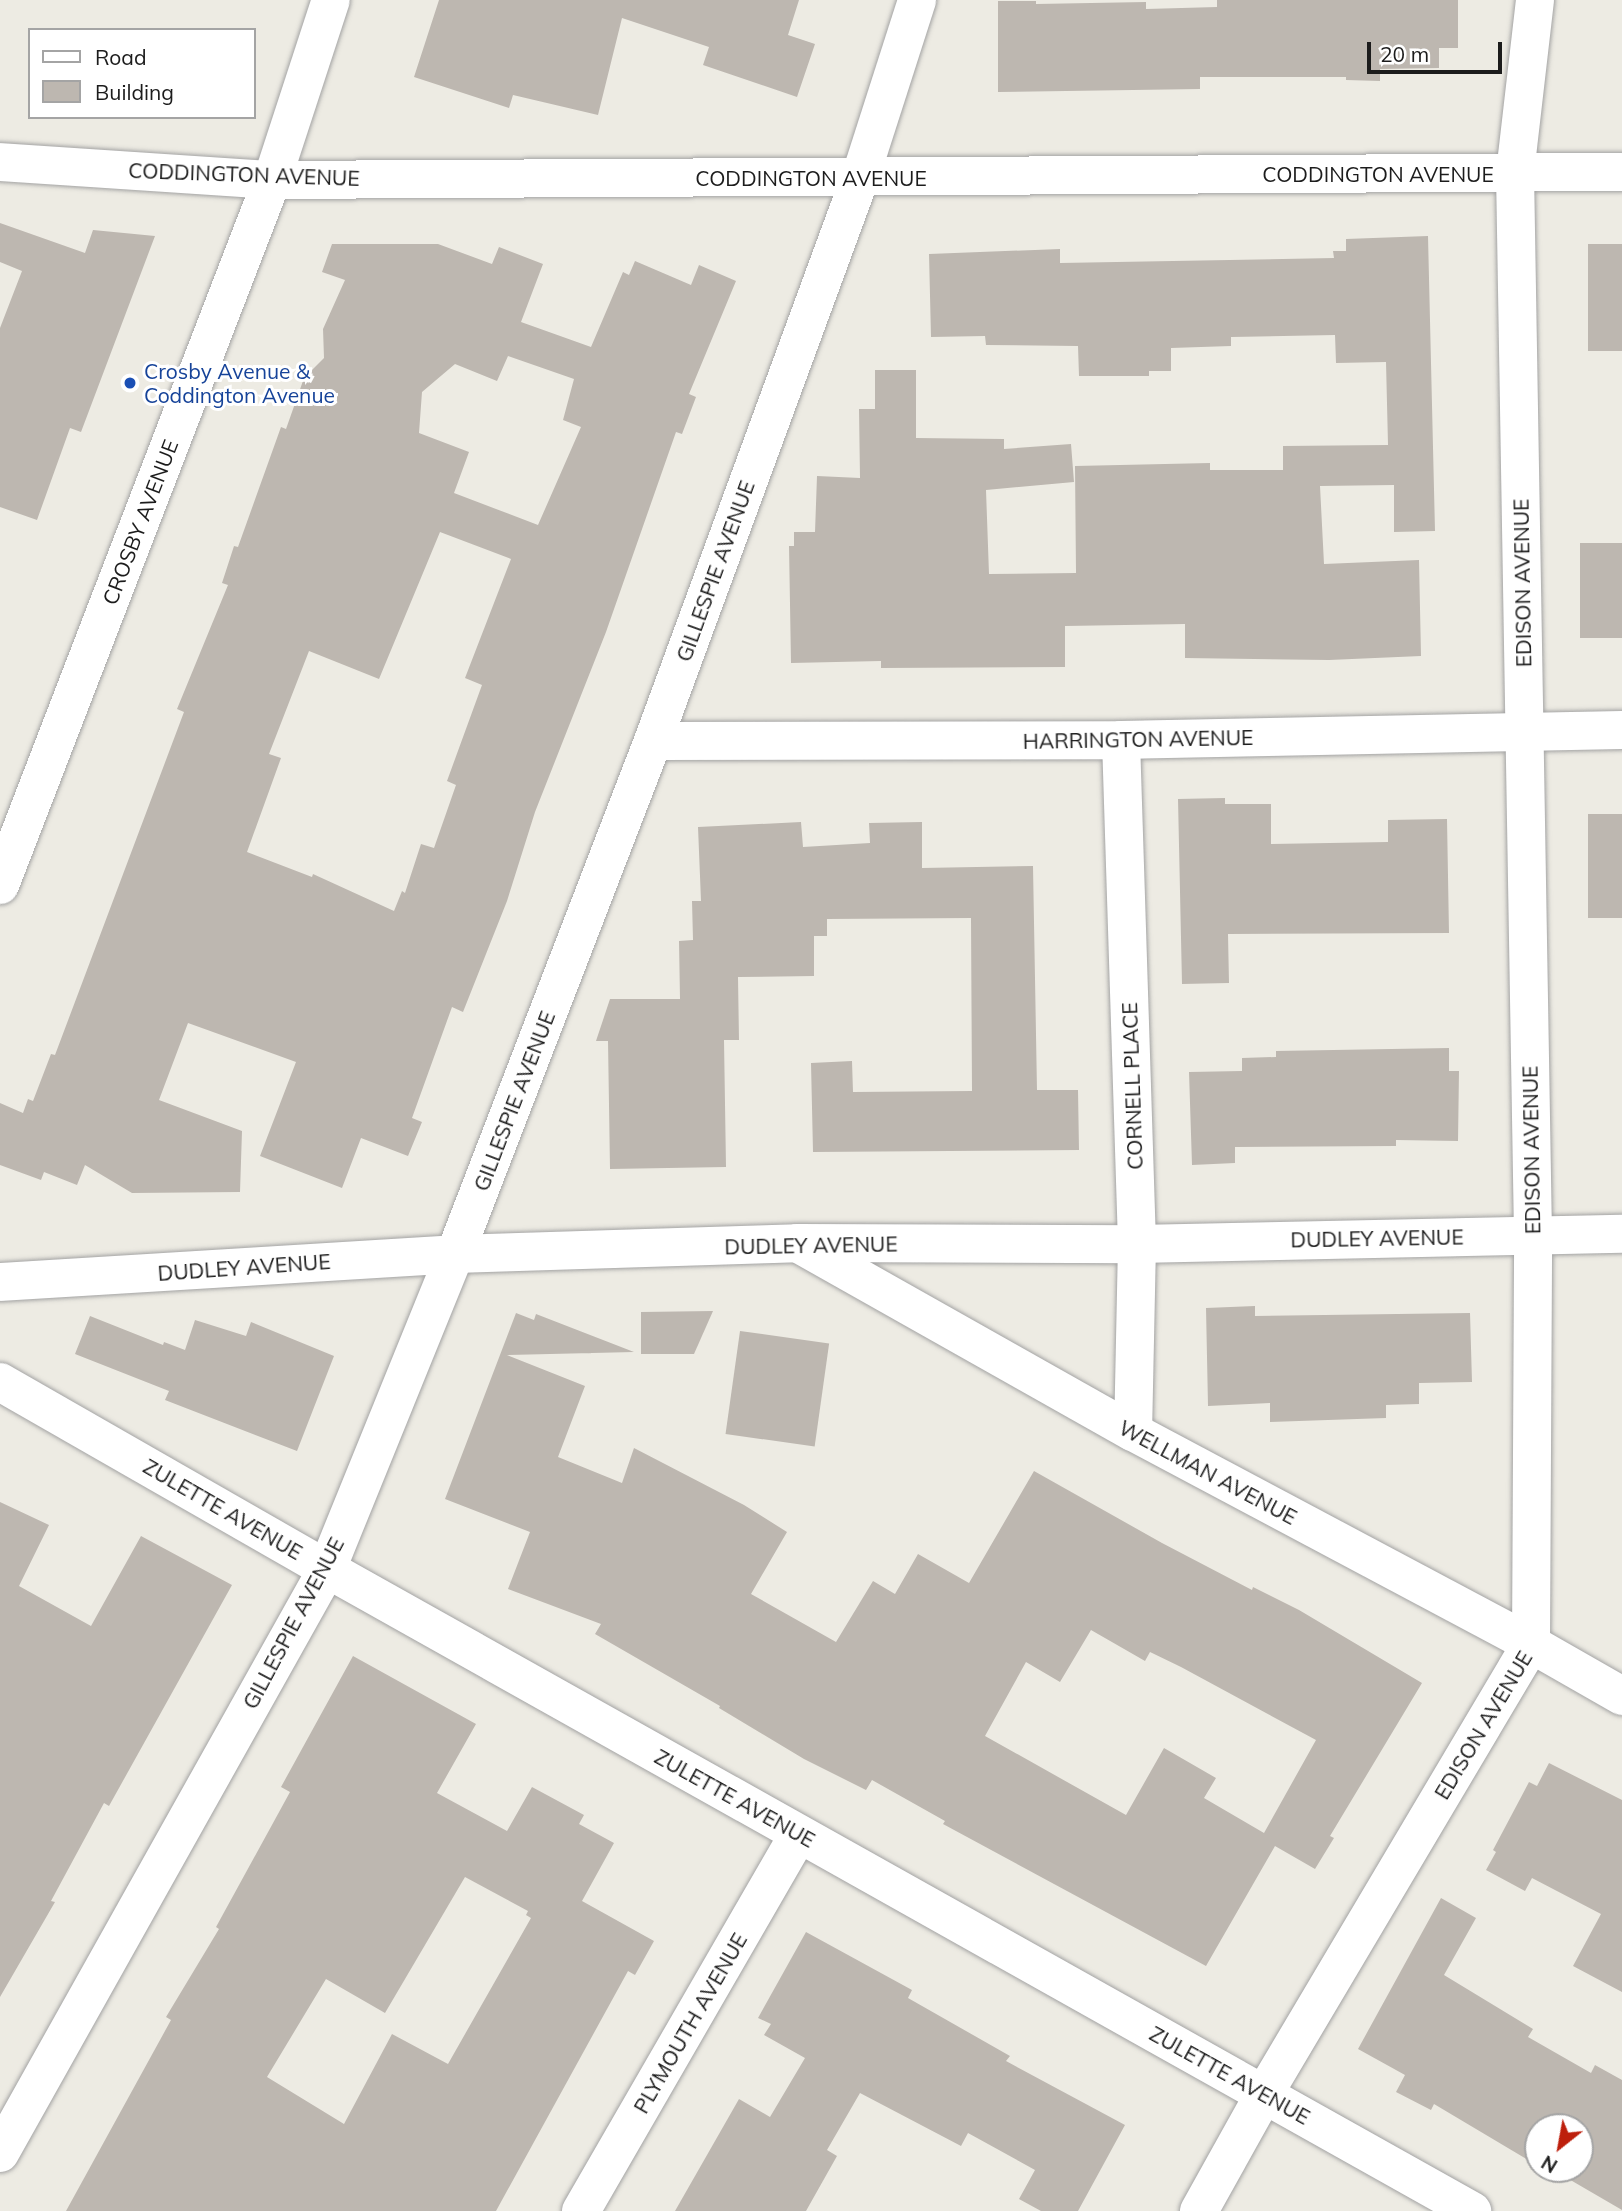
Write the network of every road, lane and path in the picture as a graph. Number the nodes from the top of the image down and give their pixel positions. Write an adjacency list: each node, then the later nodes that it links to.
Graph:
1 (331, 0): 8 (street, CROSBY AVENUE)
2 (917, 0): 7 (street, GILLESPIE AVENUE)
3 (1535, 0): 6 (street, EDISON AVENUE)
4 (0, 162): 8 (street, CODDINGTON AVENUE)
5 (1622, 172): 6 (street, CODDINGTON AVENUE)
6 (1515, 173): 7 (street, CODDINGTON AVENUE); 10 (street, EDISON AVENUE)
7 (860, 178): 8 (street, CODDINGTON AVENUE); 12 (street, GILLESPIE AVENUE)
8 (272, 180): 13 (street, CROSBY AVENUE)
9 (1622, 730): 10 (street, HARRINGTON AVENUE)
10 (1525, 732): 11 (street, HARRINGTON AVENUE); 15 (street, EDISON AVENUE)
11 (1121, 740): 12 (street, HARRINGTON AVENUE); 17 (street, CORNELL PLACE)
12 (653, 741): 18 (street, GILLESPIE AVENUE)
13 (0, 885)
14 (1622, 1234): 15 (street, DUDLEY AVENUE)
15 (1533, 1235): 17 (street, DUDLEY AVENUE); 23 (street, EDISON AVENUE)
16 (797, 1243): 17 (street, DUDLEY AVENUE); 18 (street, DUDLEY AVENUE); 21 (street, WELLMAN AVENUE)
17 (1137, 1244): 21 (street, CORNELL PLACE)
18 (455, 1254): 19 (street, DUDLEY AVENUE); 22 (street, GILLESPIE AVENUE)
19 (0, 1282)
20 (0, 1382): 22 (street, ZULETTE AVENUE)
21 (1133, 1432): 23 (street, WELLMAN AVENUE)
22 (327, 1569): 25 (street, ZULETTE AVENUE); 27 (street, GILLESPIE AVENUE)
23 (1531, 1644): 24 (street, WELLMAN AVENUE); 26 (street, EDISON AVENUE)
24 (1622, 1696)
25 (799, 1834): 26 (street, ZULETTE AVENUE); 28 (street, PLYMOUTH AVENUE)
26 (1264, 2094): 29 (street, EDISON AVENUE); 30 (street, ZULETTE AVENUE)
27 (0, 2153)
28 (581, 2211)
29 (1199, 2211)
30 (1472, 2211)

